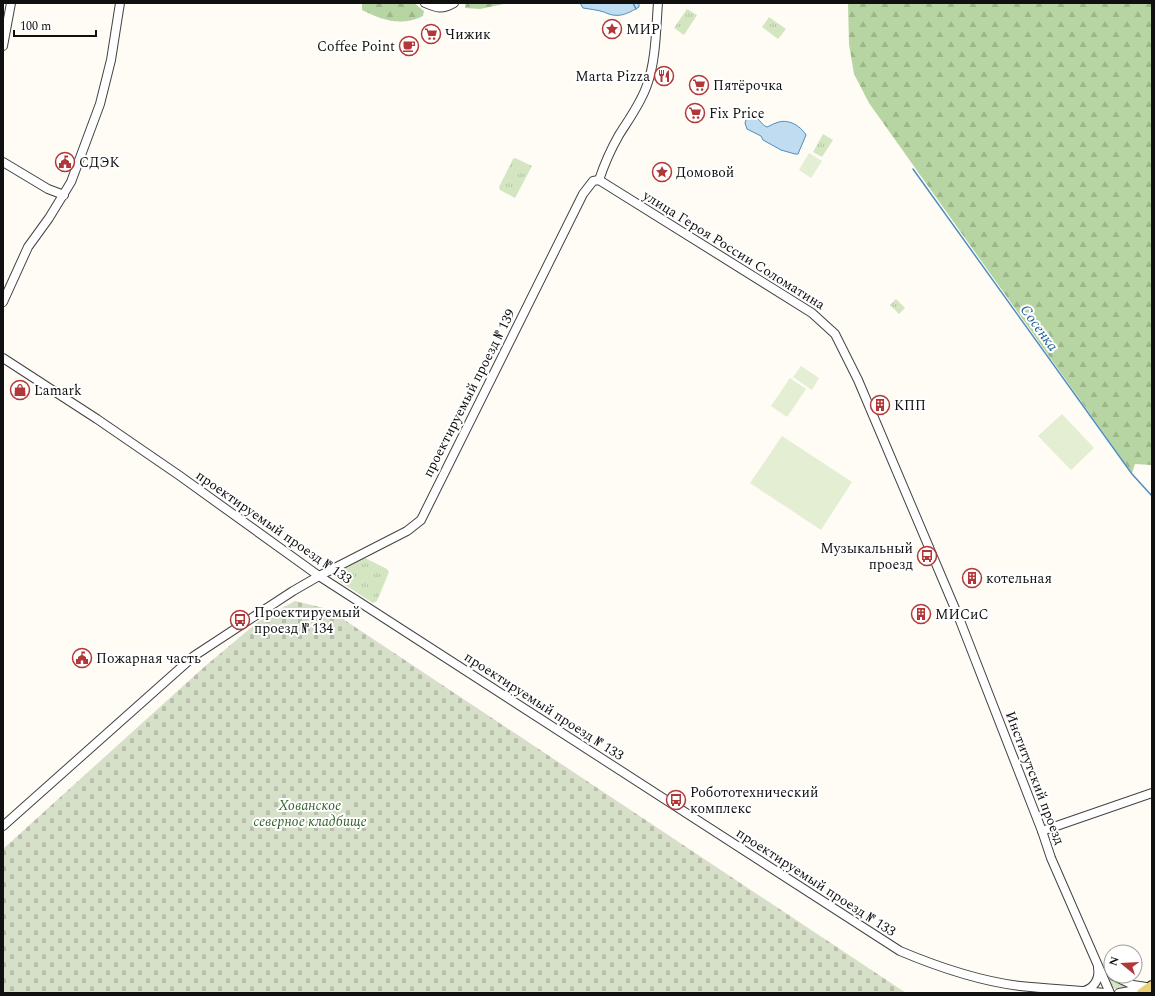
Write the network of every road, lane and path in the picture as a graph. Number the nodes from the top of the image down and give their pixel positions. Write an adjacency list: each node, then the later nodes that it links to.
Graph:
1 (11, 3): 6 (street)
2 (120, 3): 9 (street)
3 (425, 3): 4 (street)
4 (454, 3)
5 (658, 3): 8 (street)
6 (3, 46)
7 (3, 162): 9 (street)
8 (599, 180): 12 (street, улица Героя России Соломатина); 13 (street, проектируемый проезд № 139)
9 (64, 195): 10 (street)
10 (3, 302)
11 (3, 358): 13 (street, проектируемый проезд № 133)
12 (940, 571): 16 (street, Институтский проезд)
13 (319, 576): 15 (street); 21 (street, проектируемый проезд № 133)
14 (1152, 793): 16 (street)
15 (3, 826)
16 (1042, 831): 17 (street, Институтский проезд)
17 (1097, 964): 18 (street); 21 (street); 23 (street, Институтский проезд)
18 (1103, 970)
19 (1131, 984): 20 (street)
20 (1148, 988): 24 (street)
21 (1084, 991): 22 (street, проектируемый проезд № 133)
22 (1105, 993)
23 (1110, 993)
24 (1119, 993)

